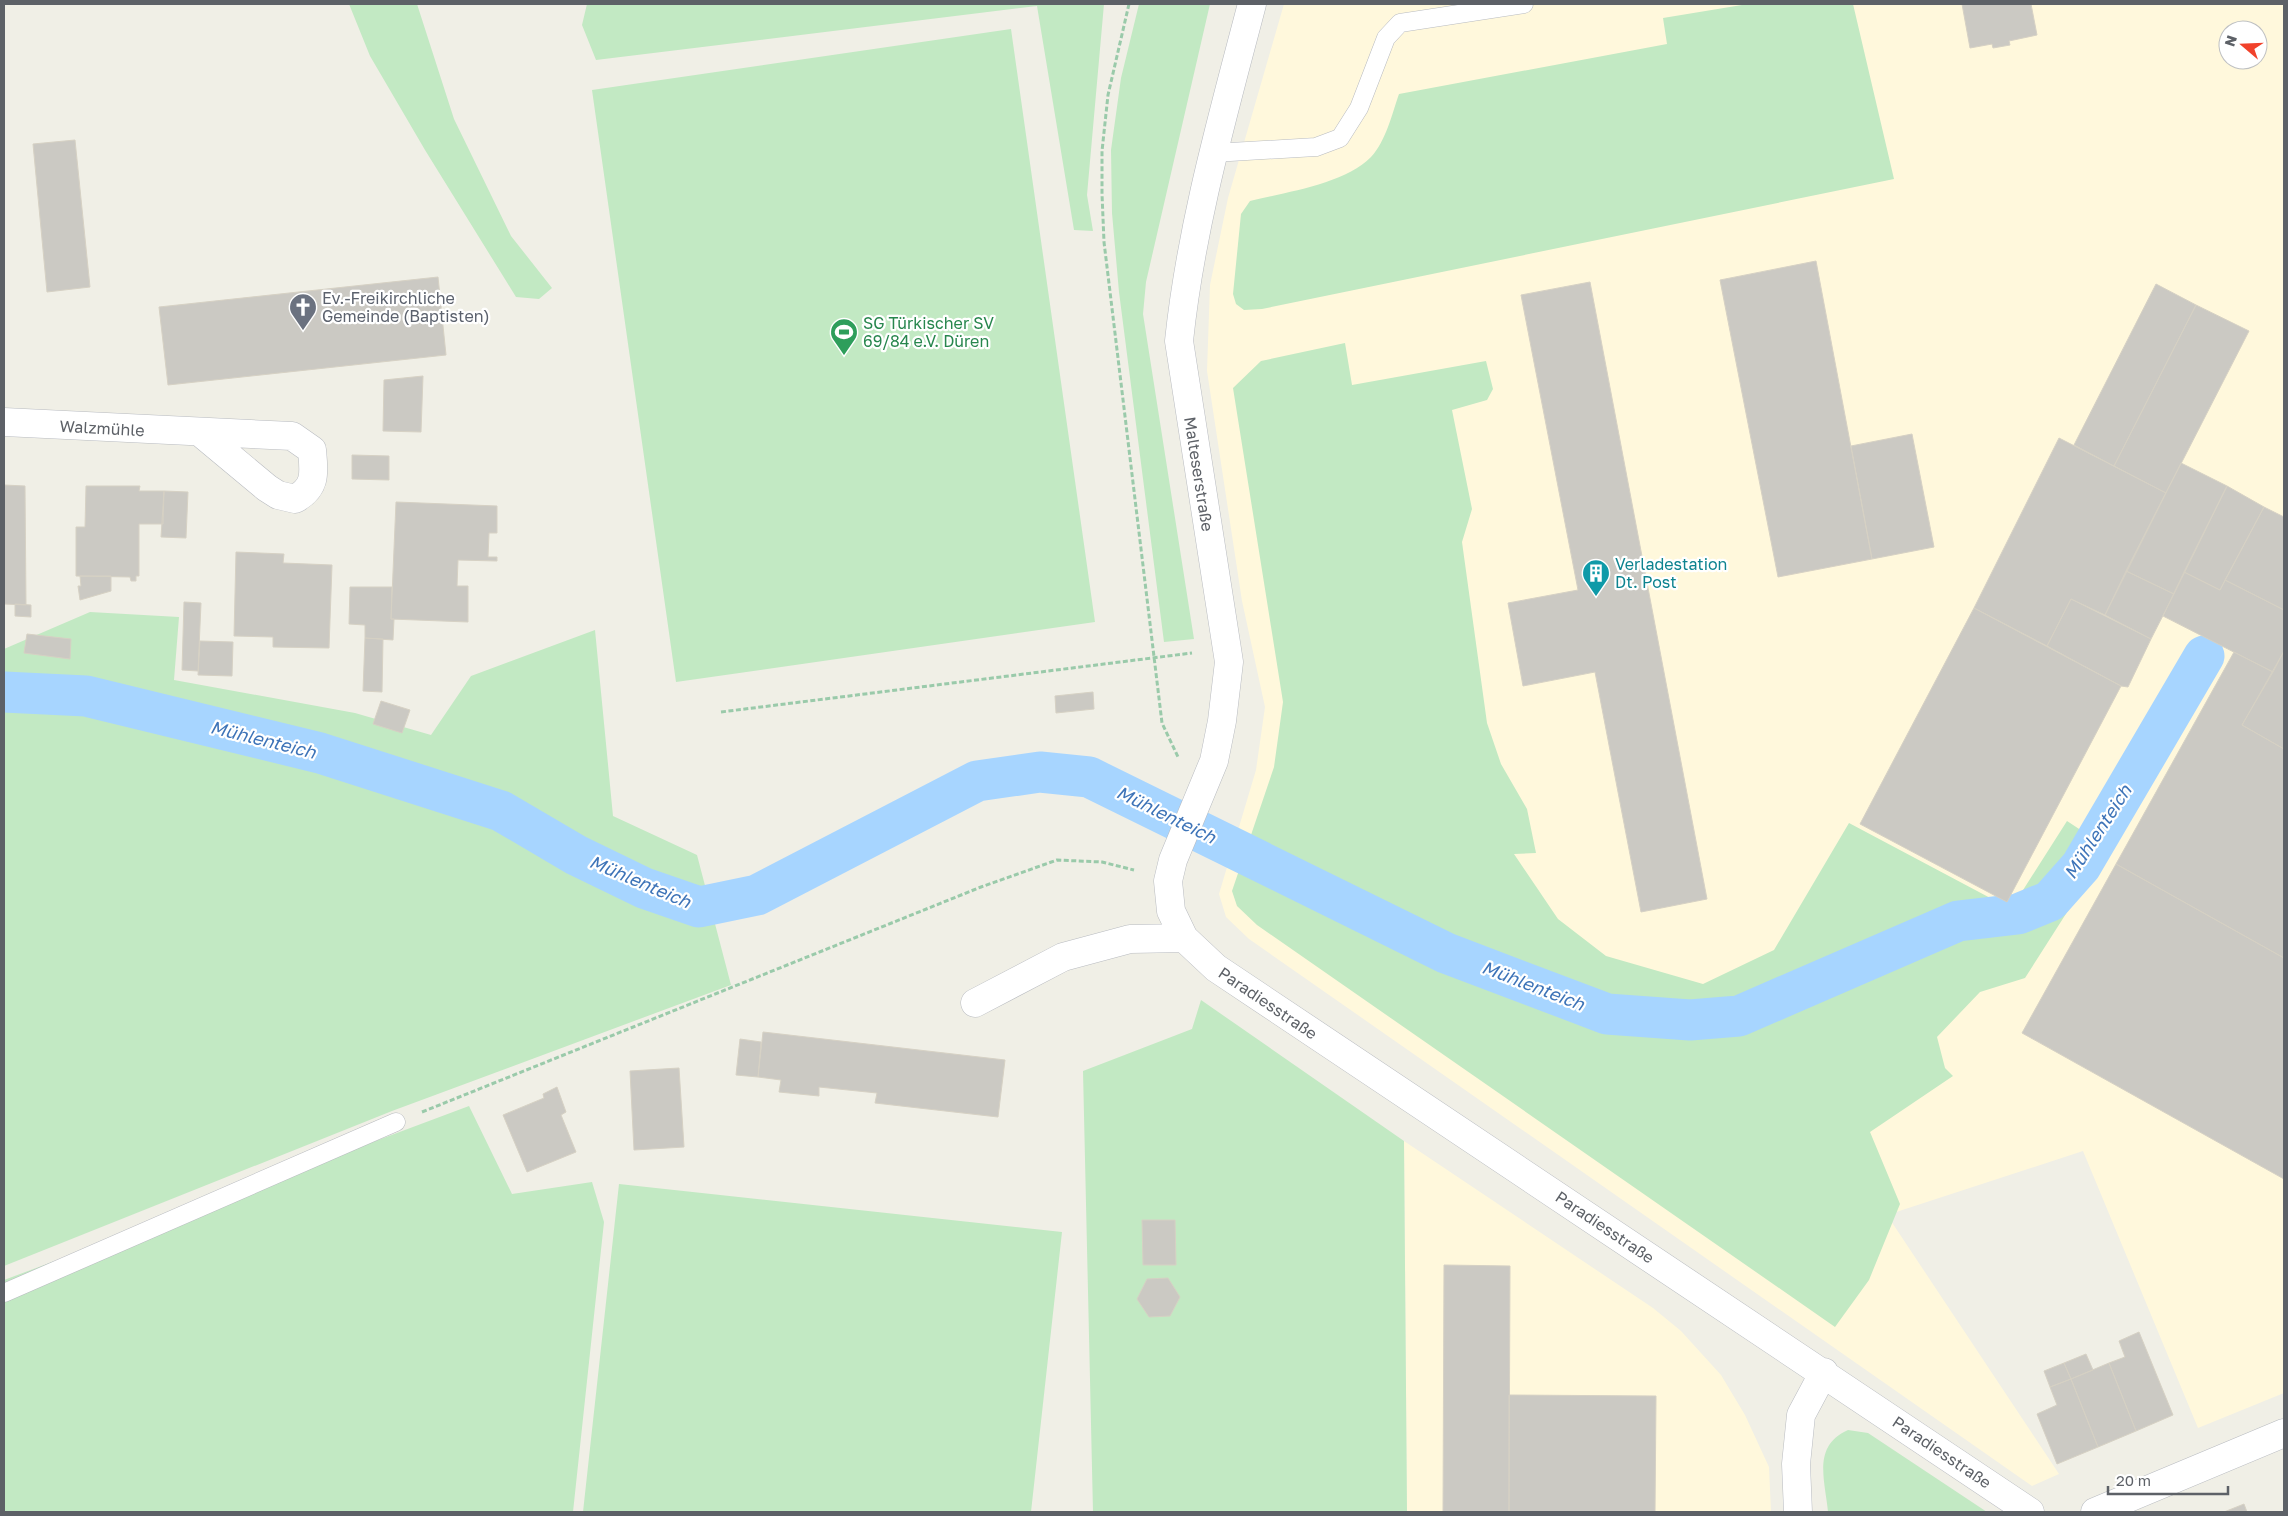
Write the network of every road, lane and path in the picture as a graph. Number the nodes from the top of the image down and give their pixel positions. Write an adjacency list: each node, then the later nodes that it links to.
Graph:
1 (1128, 4): 8 (path)
2 (1252, 4): 4 (street, Malteserstraße)
3 (1524, 4): 4 (lane)
4 (1213, 153): 7 (street, Malteserstraße)
5 (4, 422): 6 (street, Walzmühle)
6 (201, 434)
7 (1227, 647): 8 (path); 10 (street, Malteserstraße)
8 (1154, 658): 9 (path); 10 (path)
9 (721, 712)
10 (1205, 782): 11 (street, Malteserstraße)
11 (1171, 870): 12 (street, Malteserstraße); 14 (path)
12 (1184, 938): 13 (street); 16 (street, Paradiesstraße)
13 (975, 1003)
14 (396, 1122): 15 (lane)
15 (4, 1293)
16 (1824, 1372): 18 (street); 19 (street, Paradiesstraße)
17 (2284, 1434): 20 (street)
18 (1798, 1512)
19 (2030, 1512)
20 (2095, 1512)

